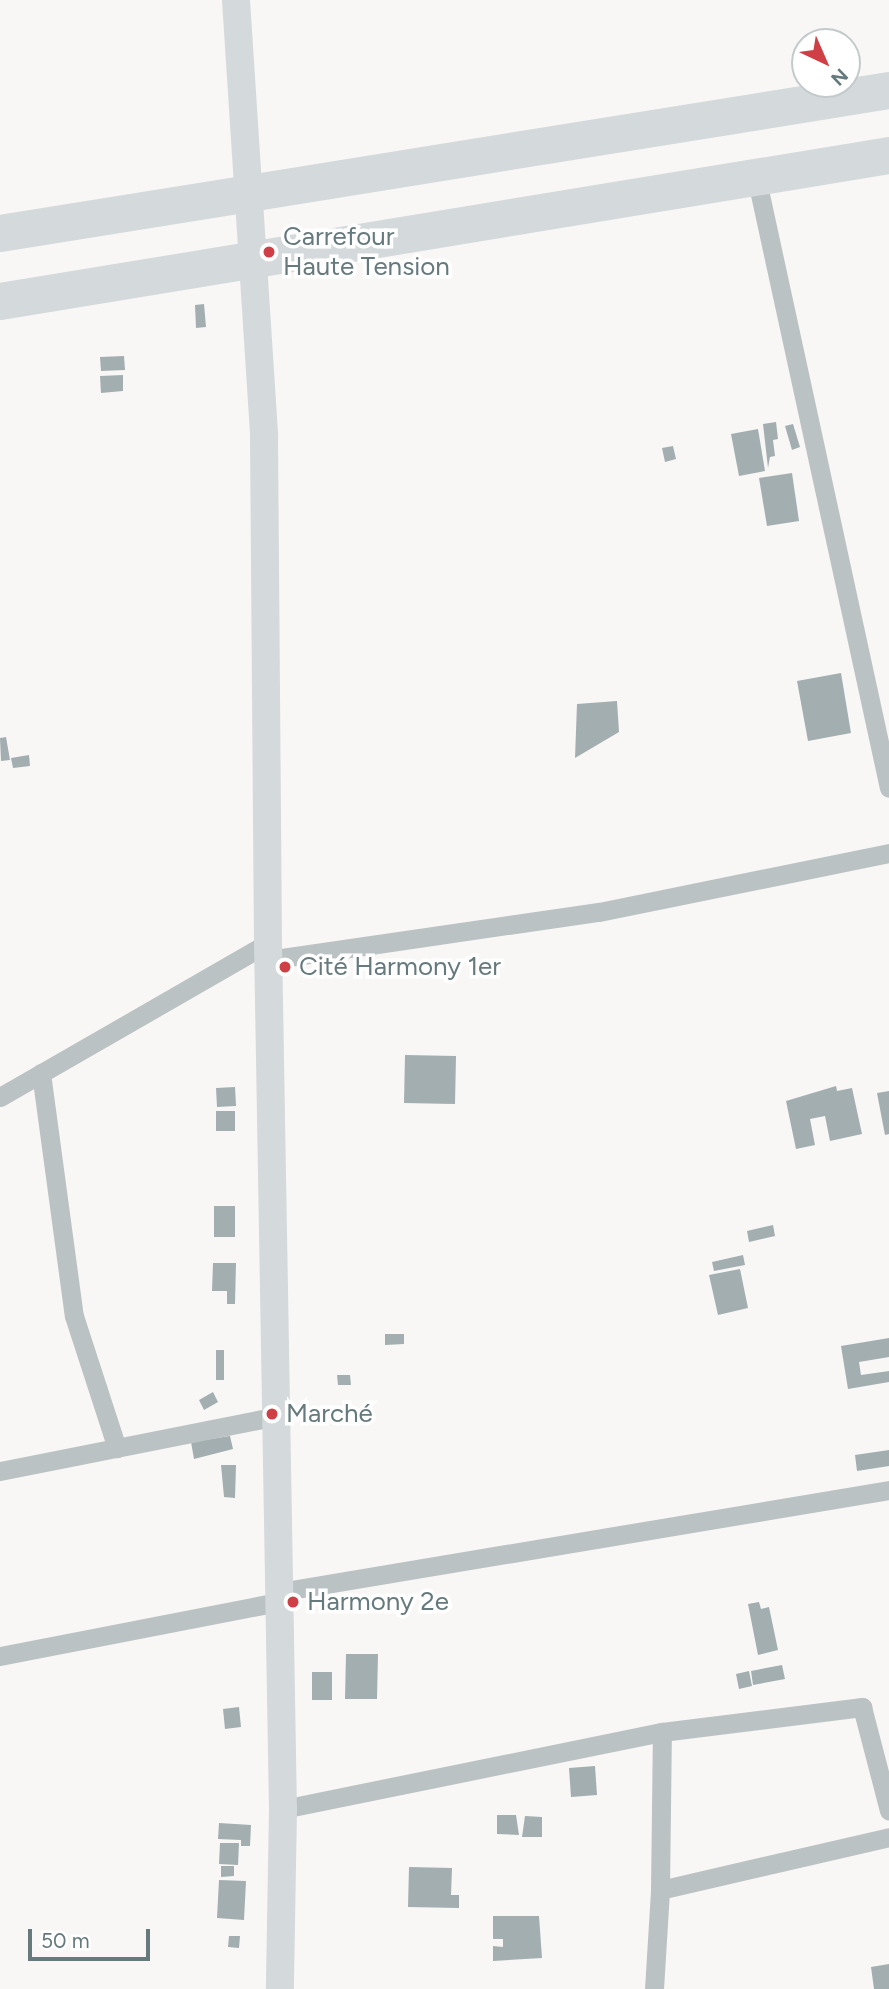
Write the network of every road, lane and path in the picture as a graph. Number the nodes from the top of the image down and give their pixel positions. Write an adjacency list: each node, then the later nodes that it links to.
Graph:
1 (236, 0): 5 (street)
2 (889, 90): 5 (highway)
3 (889, 155): 4 (highway)
4 (757, 176): 7 (highway); 9 (street)
5 (251, 191): 6 (highway); 7 (street)
6 (0, 233)
7 (254, 259): 8 (highway); 11 (street)
8 (0, 301)
9 (889, 788)
10 (889, 853): 11 (street)
11 (268, 951): 12 (street); 14 (street)
12 (41, 1073): 13 (street); 15 (street)
13 (0, 1097)
14 (277, 1416): 15 (street); 18 (street)
15 (117, 1448): 16 (street)
16 (0, 1471)
17 (889, 1490): 18 (street)
18 (279, 1597): 19 (street); 21 (street)
19 (0, 1656)
20 (662, 1732): 21 (street); 22 (street); 24 (street)
21 (283, 1810): 25 (street)
22 (889, 1811)
23 (889, 1837): 24 (street)
24 (660, 1889): 26 (street)
25 (280, 1989)
26 (654, 1989)

